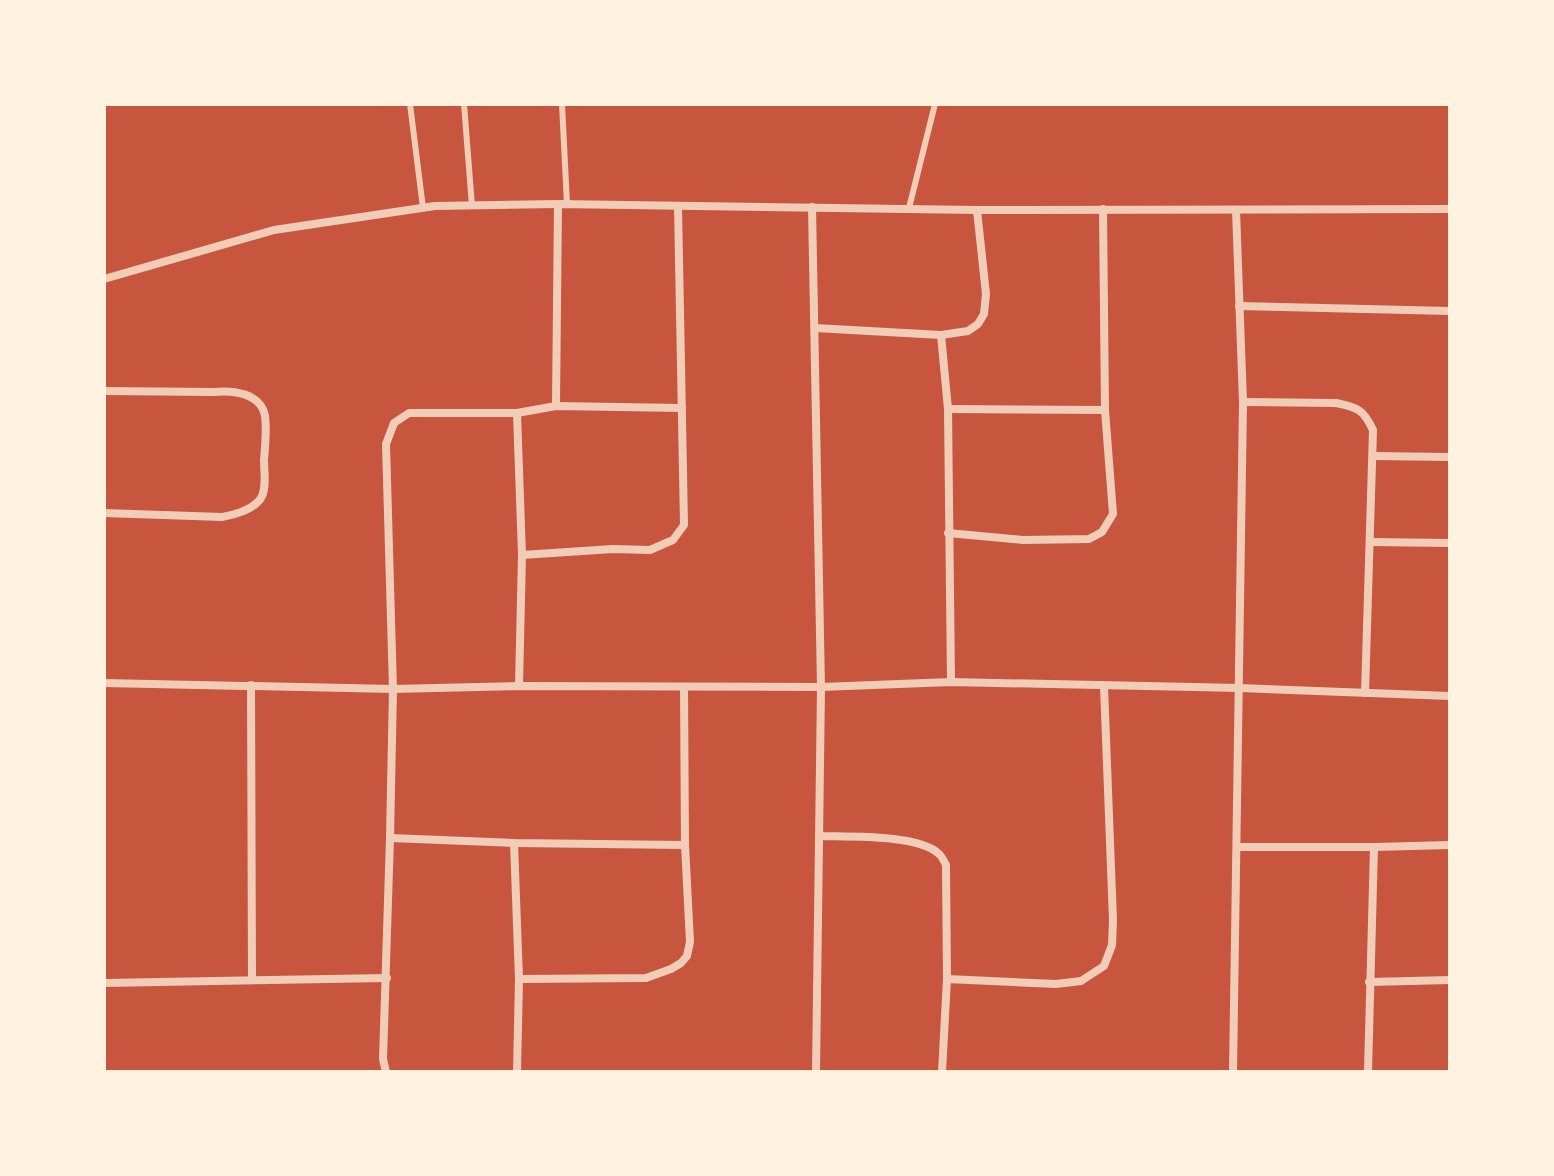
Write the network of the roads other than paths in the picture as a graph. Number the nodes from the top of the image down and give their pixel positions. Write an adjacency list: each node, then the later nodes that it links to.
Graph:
1 (410, 104): 9 (lane)
2 (464, 104): 6 (lane)
3 (562, 104): 5 (lane)
4 (935, 104): 10 (lane)
5 (563, 204): 6 (street); 7 (street); 22 (street)
6 (472, 206): 9 (street)
7 (678, 206): 8 (street); 23 (street)
8 (812, 207): 10 (street); 18 (street)
9 (423, 208): 15 (street)
10 (909, 208): 13 (street)
11 (1103, 209): 13 (street); 14 (street); 25 (street)
12 (1450, 209): 14 (street)
13 (977, 210): 19 (street)
14 (1236, 210): 16 (street)
15 (104, 279)
16 (1239, 306): 17 (street); 21 (street)
17 (1450, 311)
18 (815, 328): 19 (street); 40 (street)
19 (941, 335): 24 (street)
20 (104, 391): 29 (street)
21 (1243, 402): 27 (street); 41 (street)
22 (556, 406): 23 (street); 26 (street)
23 (682, 408): 33 (street)
24 (948, 409): 25 (street); 30 (street)
25 (1105, 410): 30 (street)
26 (517, 413): 33 (street); 42 (street)
27 (1373, 456): 28 (street); 31 (street)
28 (1450, 457)
29 (104, 513)
30 (948, 533): 34 (street)
31 (1370, 542): 32 (street); 43 (street)
32 (1450, 543)
33 (522, 555): 37 (street)
34 (951, 682): 38 (street); 40 (street)
35 (104, 683): 36 (street)
36 (251, 685): 42 (street); 53 (street)
37 (519, 686): 39 (street); 42 (street)
38 (1104, 686): 41 (street); 55 (street)
39 (684, 687): 40 (street); 48 (street)
40 (821, 687): 45 (street)
41 (1240, 688): 43 (street); 50 (street)
42 (393, 689): 46 (street)
43 (1365, 693): 44 (street)
44 (1450, 696)
45 (819, 836): 55 (street); 61 (street)
46 (390, 838): 47 (street); 52 (street)
47 (514, 843): 48 (street); 54 (street)
48 (685, 845): 54 (street)
49 (1450, 845): 51 (street)
50 (1238, 847): 51 (street); 63 (street)
51 (1374, 847): 57 (street)
52 (387, 978): 53 (street); 59 (street)
53 (252, 979): 58 (street)
54 (519, 979): 60 (street)
55 (947, 979): 62 (street)
56 (1450, 980): 57 (street)
57 (1369, 982): 64 (street)
58 (104, 983)
59 (386, 1072)
60 (517, 1072)
61 (816, 1072)
62 (942, 1072)
63 (1233, 1072)
64 (1368, 1072)

